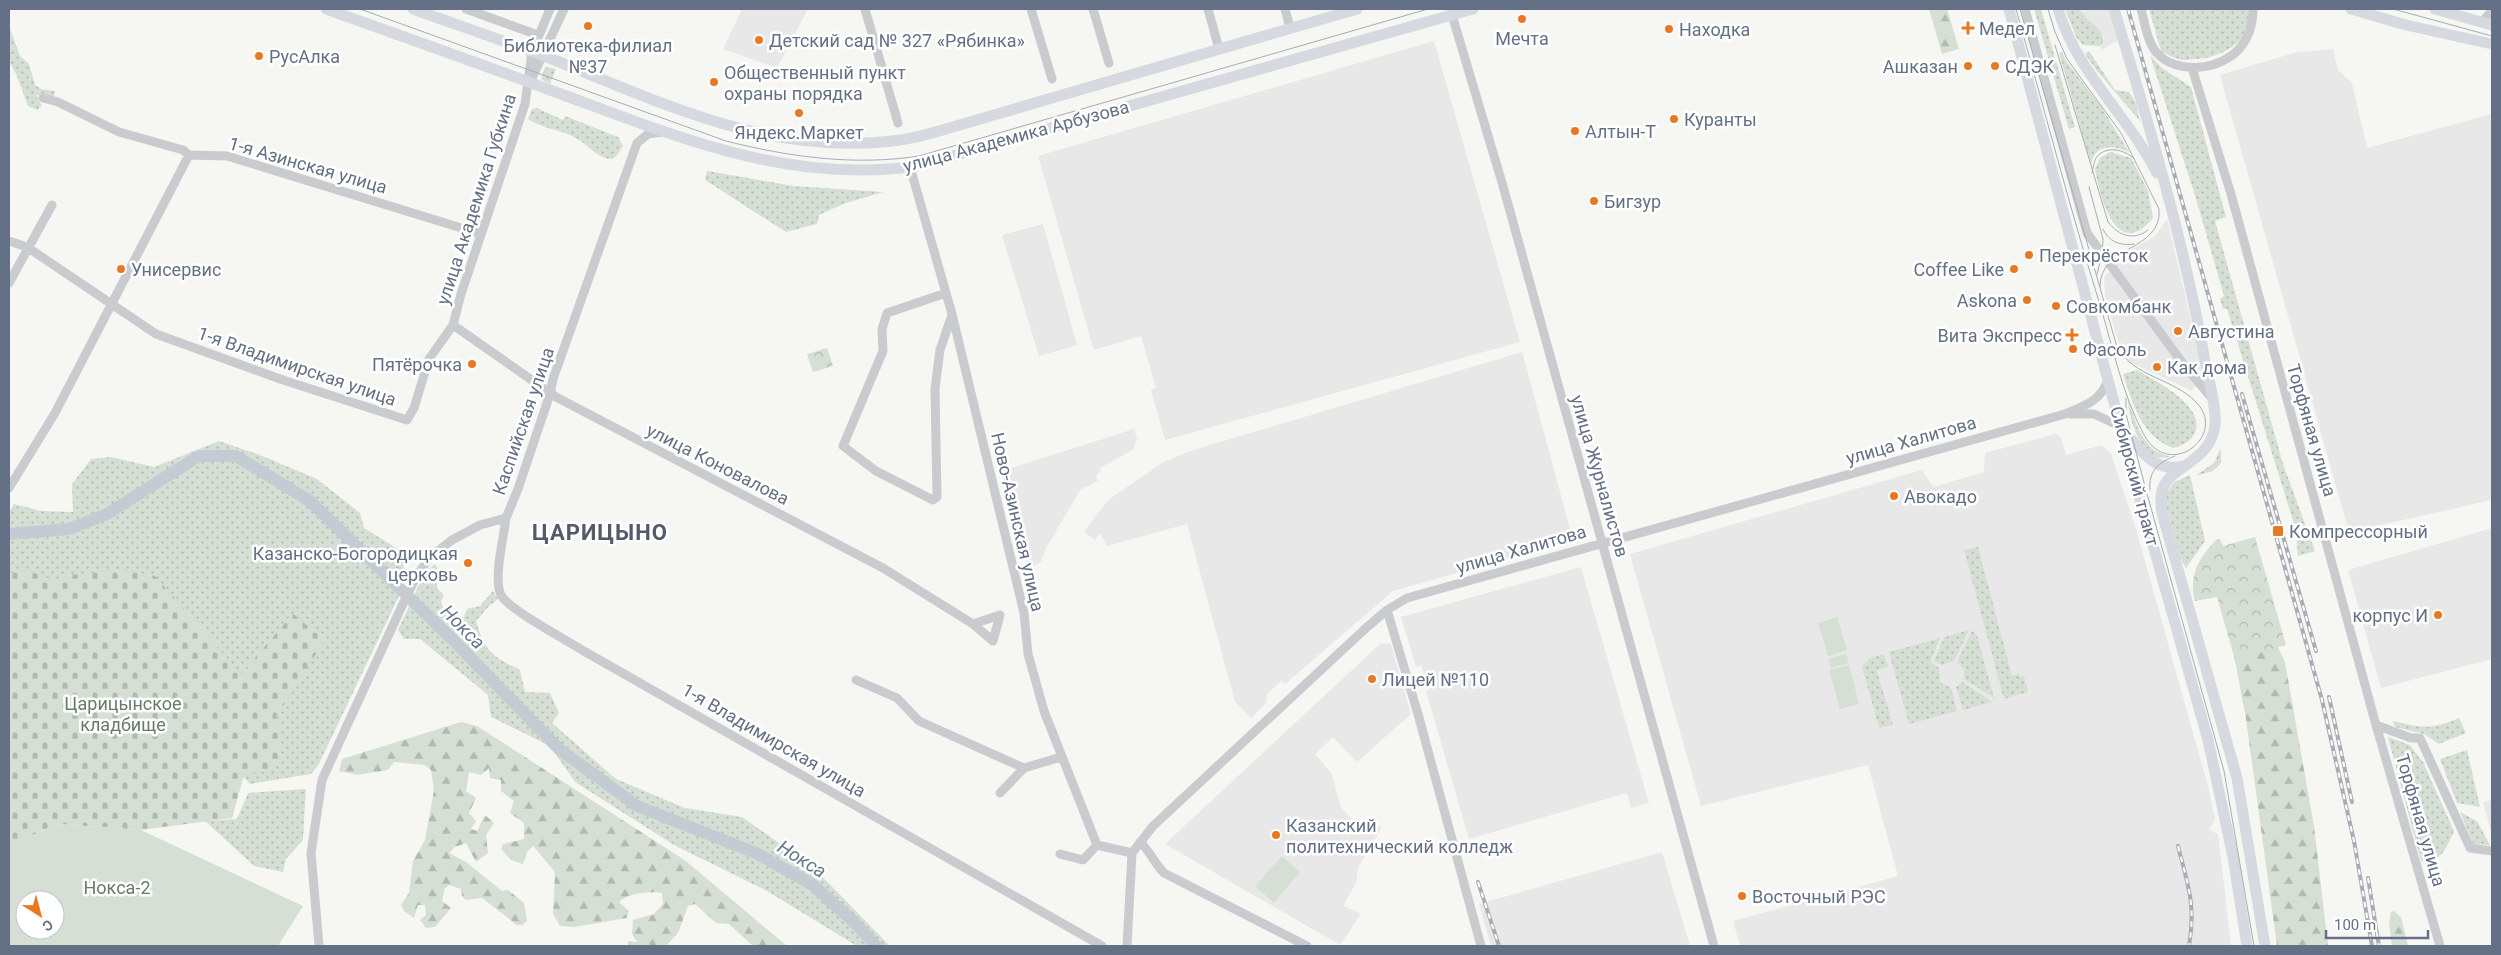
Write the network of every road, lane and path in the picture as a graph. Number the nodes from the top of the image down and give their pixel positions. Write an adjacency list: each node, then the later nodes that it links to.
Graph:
1 (326, 9): 34 (main road, улица Академика Арбузова)
2 (413, 9): 30 (main road, улица Академика Арбузова)
3 (466, 9): 27 (street)
4 (550, 9): 27 (street, улица Академика Губкина)
5 (564, 9): 30 (street, улица Академика Губкина)
6 (865, 9): 36 (street)
7 (1031, 9): 33 (street)
8 (1093, 9): 31 (street)
9 (1208, 9): 29 (street)
10 (1284, 9): 26 (street)
11 (1357, 9): 26 (main road, улица Академика Арбузова)
12 (1473, 9): 23 (main road, улица Академика Арбузова)
13 (2009, 9): 50 (main road, Сибирский тракт)
14 (2025, 9): 52 (street)
15 (2058, 9): 40 (main road)
16 (2114, 9): 40 (main road, Сибирский тракт)
17 (2141, 9): 32 (street)
18 (2252, 9): 24 (street)
19 (2259, 9): 24 (street)
20 (2351, 9): 28 (main road)
21 (2435, 9): 25 (main road)
22 (2492, 10): 25 (street)
23 (1452, 15): 39 (main road, улица Академика Арбузова); 58 (street, улица Журналистов)
24 (2253, 20): 32 (street)
25 (2487, 24)
26 (1290, 28): 29 (main road, улица Академика Арбузова)
27 (538, 35): 30 (street, улица Академика Губкина)
28 (2492, 44)
29 (1220, 49): 30 (main road, улица Академика Арбузова)
30 (537, 54): 34 (street, улица Академика Губкина)
31 (1109, 63)
32 (2192, 68): 62 (street, Торфяная улица)
33 (1052, 79)
34 (529, 82): 37 (main road, улица Академика Арбузова); 42 (street, улица Академика Губкина)
35 (43, 98): 38 (street, 1-я Азинская улица)
36 (898, 122)
37 (662, 132): 39 (main road, улица Академика Арбузова); 51 (street, Каспийская улица)
38 (190, 155): 42 (street, 1-я Азинская улица); 47 (street)
39 (910, 167): 46 (street, Ново-Азинская улица)
40 (2166, 190): 52 (main road, Сибирский тракт)
41 (52, 205): 44 (street)
42 (482, 234): 49 (street, улица Академика Губкина)
43 (9, 241): 44 (street)
44 (27, 247): 45 (street); 47 (street)
45 (9, 283)
46 (946, 293): 48 (street, Ново-Азинская улица); 48 (street)
47 (110, 304): 49 (street, 1-я Владимирская улица); 56 (street)
48 (952, 314): 63 (street, Ново-Азинская улица)
49 (453, 325): 51 (street, улица Коновалова)
50 (2109, 379): 53 (street); 54 (main road, Сибирский тракт)
51 (550, 394): 57 (street, Каспийская улица); 60 (street, улица Коновалова)
52 (2211, 397): 55 (main road, Сибирский тракт)
53 (2065, 414): 54 (street); 58 (street, улица Халитова)
54 (2122, 428): 55 (main road); 77 (main road, Сибирский тракт)
55 (2186, 466): 78 (main road, Сибирский тракт)
56 (9, 488)
57 (506, 518): 71 (street, Каспийская улица); 72 (street, 1-я Владимирская улица)
58 (1602, 543): 59 (street, улица Халитова); 76 (street, улица Журналистов)
59 (1387, 610): 66 (street, улица Халитова); 75 (street)
60 (973, 624)
61 (856, 680): 64 (street)
62 (2376, 725): 68 (street); 79 (street, Торфяная улица)
63 (1061, 757): 64 (street); 67 (street, Ново-Азинская улица)
64 (1024, 768): 65 (street)
65 (1000, 793)
66 (1140, 842): 69 (street, улица Халитова); 74 (street)
67 (1097, 846): 69 (street); 70 (street)
68 (2492, 851)
69 (1132, 853): 73 (street)
70 (1060, 854)
71 (319, 946)
72 (1102, 946)
73 (1127, 946)
74 (1307, 946)
75 (1481, 946)
76 (1714, 946)
77 (2246, 946)
78 (2264, 946)
79 (2440, 946)

